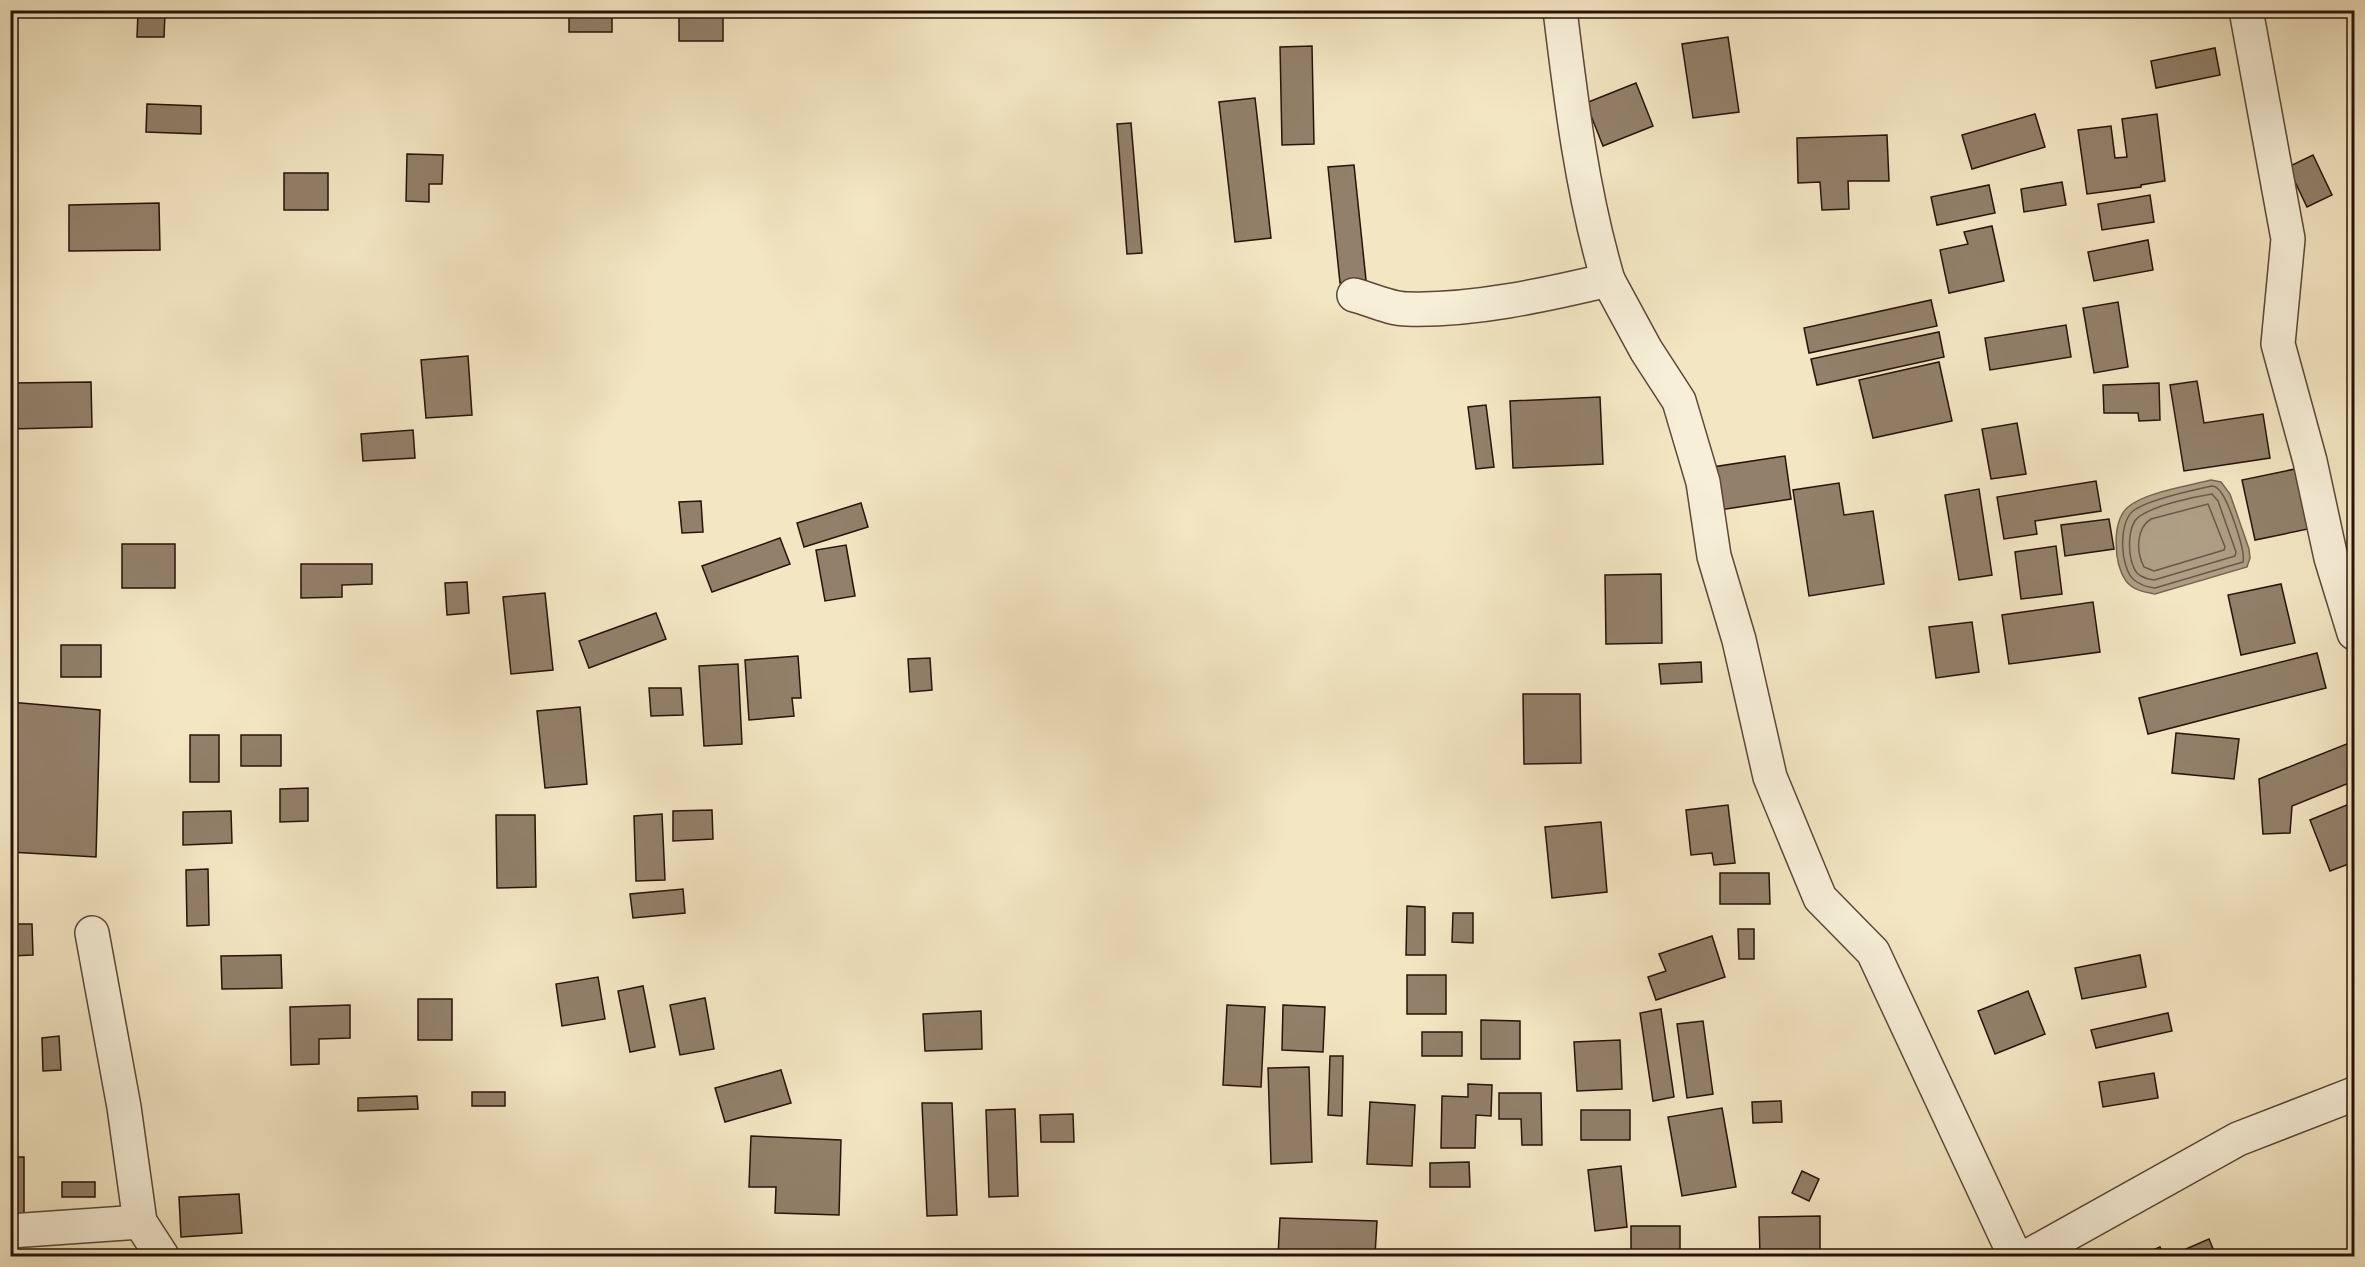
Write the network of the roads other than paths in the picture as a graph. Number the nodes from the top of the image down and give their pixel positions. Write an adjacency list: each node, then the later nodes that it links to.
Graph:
1 (1560, 10): 3 (street)
2 (2246, 10): 5 (street)
3 (1608, 280): 4 (street); 11 (street)
4 (1354, 295)
5 (2355, 633)
6 (92, 933): 8 (street)
7 (2355, 1094): 12 (street)
8 (140, 1222): 9 (street); 10 (street)
9 (10, 1231)
10 (162, 1257)
11 (2015, 1257)
12 (2028, 1257)

